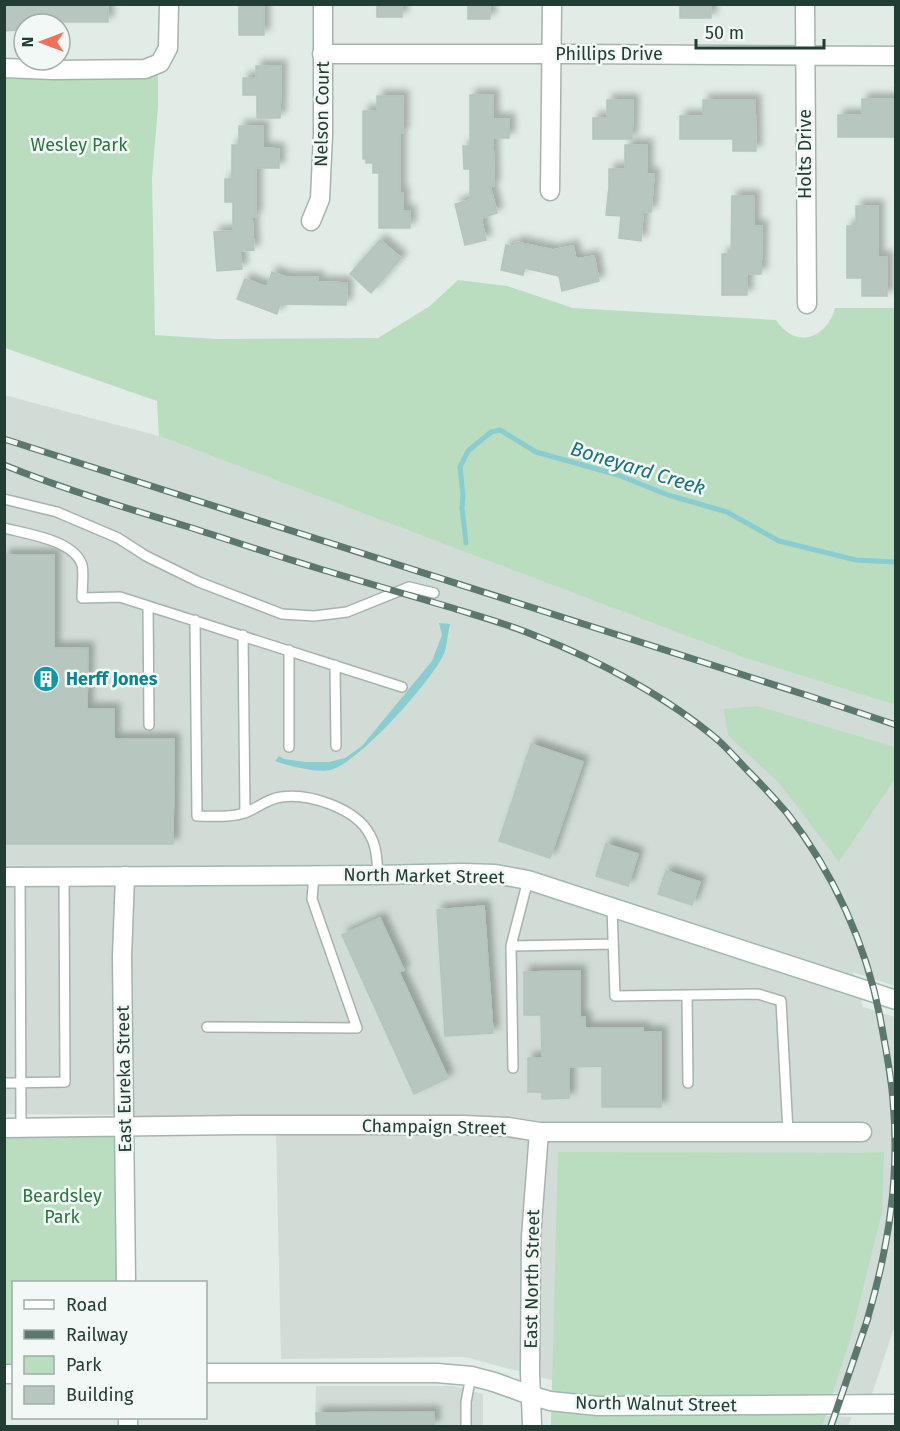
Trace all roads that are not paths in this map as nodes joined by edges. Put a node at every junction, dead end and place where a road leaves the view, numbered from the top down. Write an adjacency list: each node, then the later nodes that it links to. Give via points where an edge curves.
1 (169, 4): 9 (street, via 168,48 160,63 145,69)
2 (322, 4): 5 (street, Nelson Court)
3 (552, 4): 6 (street)
4 (805, 4): 7 (street, Holts Drive)
5 (322, 54): 6 (street, Phillips Drive); 11 (street, Nelson Court, via 320,199)
6 (552, 54): 7 (street, Phillips Drive); 10 (street)
7 (805, 56): 8 (street, Phillips Drive); 12 (street, Holts Drive)
8 (896, 56)
9 (4, 68)
10 (550, 191)
11 (311, 221)
12 (807, 304)
13 (4, 499): 15 (lane, via 57,512 118,538 199,582 282,614 347,612 409,587)
14 (4, 528): 16 (lane, via 57,542 73,551 82,565 82,598 120,597)
15 (434, 593)
16 (148, 606): 17 (lane); 22 (lane)
17 (195, 620): 18 (lane); 25 (lane, via 197,816)
18 (243, 636): 19 (lane); 25 (lane)
19 (289, 650): 20 (lane); 24 (lane)
20 (335, 665): 21 (lane); 23 (lane)
21 (402, 687)
22 (149, 725)
23 (336, 746)
24 (289, 747)
25 (245, 813): 26 (lane, via 278,797 315,798 335,806 357,819 370,834)
26 (378, 875): 28 (street, North Market Street); 31 (street, North Market Street, via 484,874)
27 (125, 876): 28 (street, North Market Street); 30 (street, North Market Street); 42 (street, East Eureka Street)
28 (314, 876): 37 (lane, via 312,900 357,1028)
29 (12, 877): 30 (street, North Market Street); 39 (lane)
30 (64, 877): 39 (lane, via 66,1082)
31 (528, 880): 32 (street, North Market Street); 34 (lane)
32 (612, 907): 33 (lane); 36 (street, North Market Street)
33 (613, 944): 34 (lane); 35 (lane, via 615,996)
34 (511, 946): 38 (lane)
35 (687, 995): 41 (lane); 45 (lane, via 758,994 781,1001)
36 (896, 1000)
37 (207, 1027)
38 (513, 1068)
39 (21, 1082): 40 (lane); 43 (lane)
40 (4, 1083)
41 (688, 1083)
42 (124, 1126): 43 (street, Champaign Street); 44 (street, Champaign Street, via 463,1125 508,1126); 47 (street, East Eureka Street)
43 (13, 1128)
44 (539, 1132): 45 (street, Champaign Street); 50 (street, East North Street, via 531,1237)
45 (788, 1132): 46 (street, Champaign Street)
46 (862, 1132)
47 (126, 1281)
48 (207, 1373): 49 (street, North Walnut Street, via 437,1372)
49 (471, 1376): 50 (street, North Walnut Street); 52 (lane, via 465,1402)
50 (530, 1395): 51 (street, North Walnut Street, via 598,1406); 53 (street, East North Street)
51 (896, 1404)
52 (466, 1426)
53 (532, 1426)

